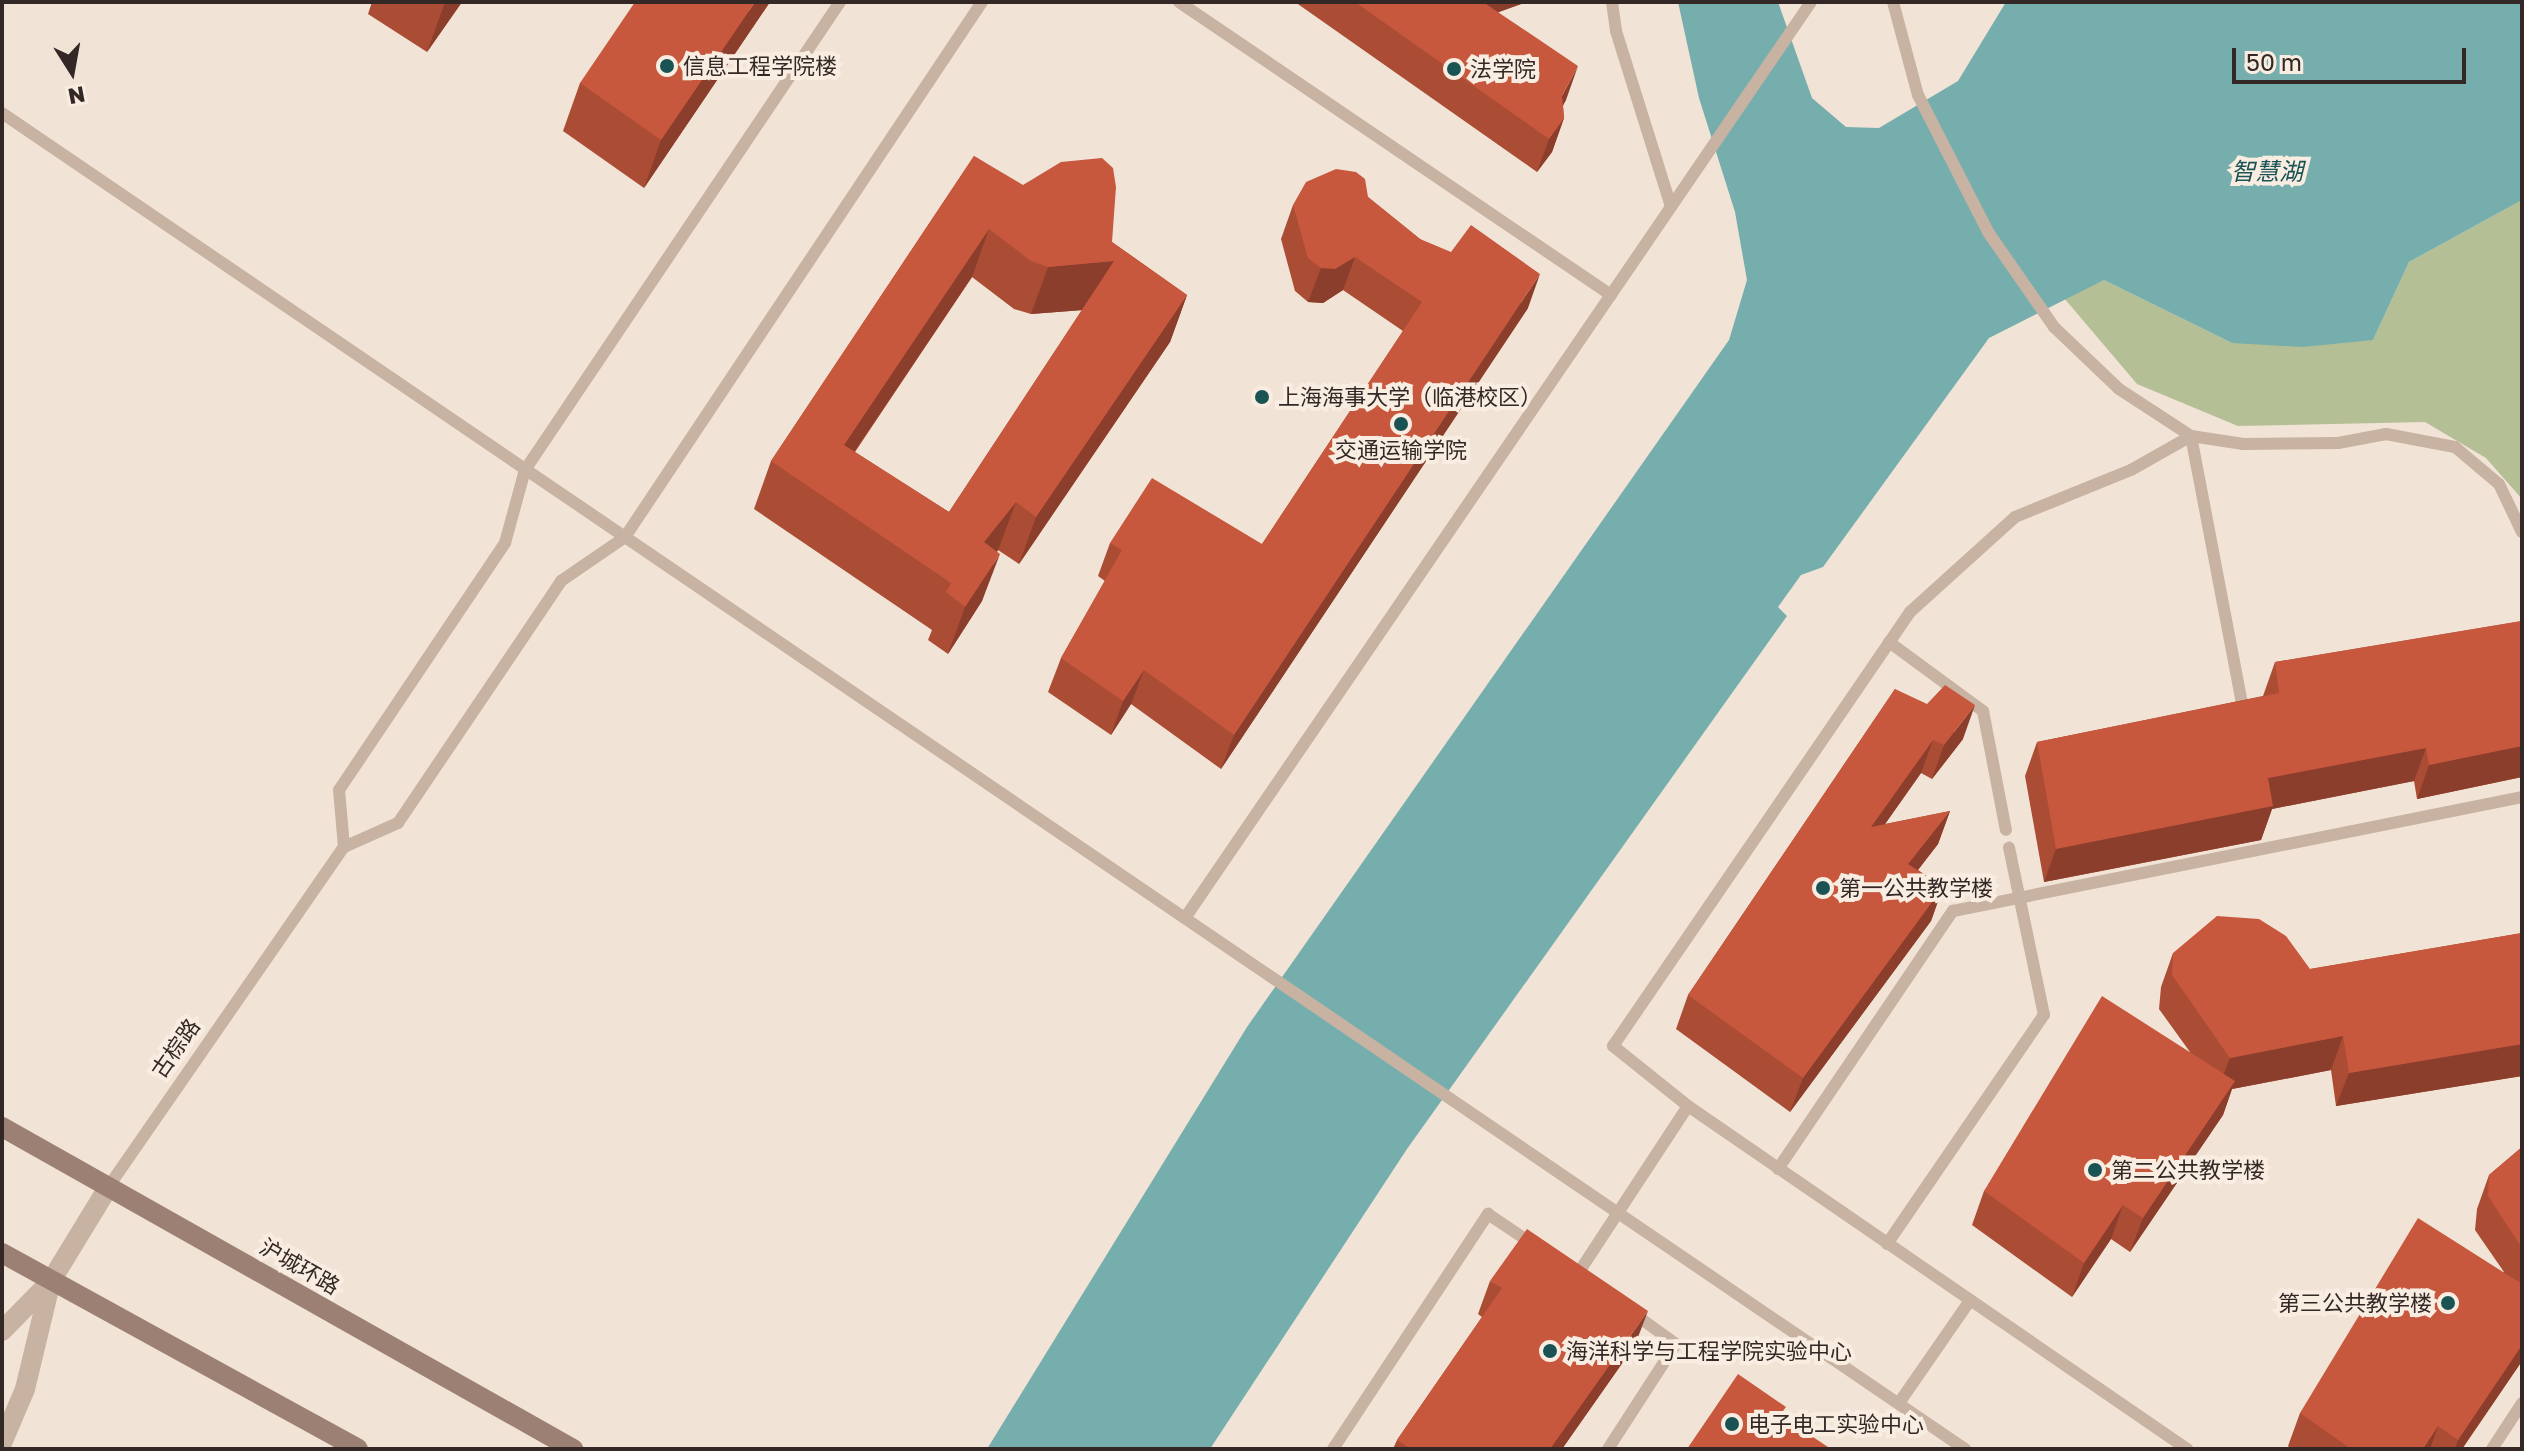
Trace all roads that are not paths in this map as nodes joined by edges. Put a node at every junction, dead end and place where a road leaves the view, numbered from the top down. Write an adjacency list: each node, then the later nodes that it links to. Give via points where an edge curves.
1 (840, 2): 11 (lane)
2 (982, 2): 13 (lane)
3 (1179, 2): 9 (lane)
4 (1612, 2): 8 (lane, via 1616,31)
5 (1811, 2): 8 (lane)
6 (1893, 2): 10 (lane, via 1918,95 1988,232 2054,327 2119,389)
7 (2, 113): 11 (lane)
8 (1671, 206): 9 (lane)
9 (1611, 295): 21 (lane)
10 (2191, 436): 12 (lane, via 2243,444 2338,443 2386,434 2455,447 2499,484); 14 (lane, via 2131,470 2015,517 1910,612); 15 (lane)
11 (525, 470): 13 (lane); 18 (lane, via 505,543 339,790)
12 (2522, 532)
13 (625, 537): 18 (lane, via 561,581 398,823); 21 (lane)
14 (1889, 642): 17 (lane, via 1983,711); 22 (lane, via 1613,1046)
15 (2243, 709)
16 (2522, 797): 20 (lane)
17 (2006, 830)
18 (344, 847): 25 (lane, 古棕路)
19 (2009, 848): 20 (lane)
20 (2018, 896): 24 (lane, via 1953,911); 27 (lane, via 2044,1015)
21 (1185, 918): 26 (lane)
22 (1688, 1106): 24 (lane); 26 (lane)
23 (2, 1127): 25 (main road, 沪城环路)
24 (1778, 1169): 27 (lane)
25 (109, 1186): 32 (street, 古棕路); 41 (main road, 沪城环路)
26 (1620, 1215): 31 (lane); 37 (lane)
27 (1887, 1244): 35 (lane)
28 (2, 1253): 32 (main road)
29 (1552, 1257): 42 (lane, via 1488,1214)
30 (1565, 1266): 31 (lane)
31 (1577, 1275): 33 (lane)
32 (51, 1281): 36 (street, 古棕路); 39 (street, 古棕路, via 25,1389); 40 (main road)
33 (1590, 1284)
34 (1614, 1301): 43 (lane, via 1676,1344)
35 (1969, 1302): 37 (lane); 45 (lane)
36 (2, 1331)
37 (1899, 1403): 44 (lane)
38 (2522, 1403): 46 (lane)
39 (2, 1443)
40 (358, 1449)
41 (573, 1449)
42 (1333, 1449)
43 (1608, 1449)
44 (1965, 1449)
45 (2187, 1449)
46 (2492, 1449)

